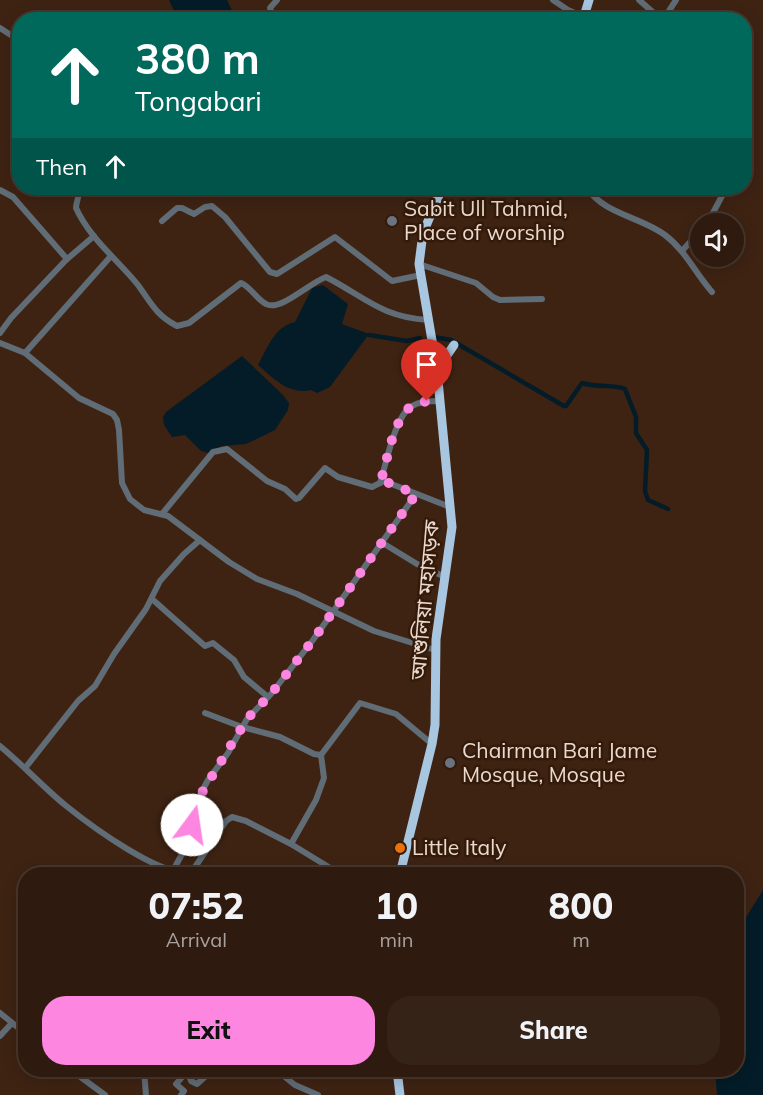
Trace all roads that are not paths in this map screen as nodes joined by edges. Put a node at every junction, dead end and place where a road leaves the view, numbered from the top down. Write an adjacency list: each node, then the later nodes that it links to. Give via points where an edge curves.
1 (553, 0): 3 (street)
2 (639, 0): 4 (street)
3 (572, 12)
4 (653, 12)
5 (0, 190): 16 (street, via 13,197)
6 (79, 195): 12 (street, via 76,208)
7 (439, 195): 17 (highway, আশুলিয়া মহাসড়ক, via 423,233)
8 (593, 195): 14 (street, via 600,203 666,235)
9 (722, 195): 10 (street)
10 (713, 213)
11 (162, 221): 18 (street, via 177,208 194,214 212,206 266,268 277,274 335,237 392,281)
12 (94, 236): 15 (street); 16 (street)
13 (690, 242): 14 (street)
14 (682, 250): 19 (street)
15 (111, 256): 21 (street, via 157,312 177,326 189,322 241,283 274,307 326,277 391,314); 25 (street)
16 (67, 259): 22 (street)
17 (419, 264): 18 (highway, আশুলিয়া মহাসড়ক); 20 (street, via 476,283 500,300)
18 (421, 275): 21 (highway, আশুলিয়া মহাসড়ক)
19 (712, 292)
20 (542, 299)
21 (428, 320): 26 (highway, আশুলিয়া মহাসড়ক)
22 (0, 333)
23 (0, 343): 25 (street)
24 (454, 345): 26 (highway)
25 (25, 353): 31 (street, via 79,398 113,414 119,430 122,483 130,499 144,510)
26 (437, 370): 27 (highway, আশুলিয়া মহাসড়ক)
27 (440, 401): 28 (street, via 410,406 391,443); 30 (highway, আশুলিয়া মহাসড়ক)
28 (380, 483): 29 (street, via 384,481); 31 (street, via 372,487 344,480 324,468 296,499 227,449 221,449 202,464)
29 (416, 494): 30 (street); 33 (street)
30 (450, 507): 34 (highway, আশুলিয়া মহাসড়ক, via 452,527)
31 (162, 514): 32 (street)
32 (200, 540): 35 (street, via 165,574); 36 (street, via 257,579)
33 (381, 542): 34 (street); 36 (street)
34 (445, 577): 37 (highway, আশুলিয়া মহাসড়ক)
35 (152, 599): 38 (street, via 206,646 213,643 234,660 244,677); 44 (street, via 95,686 78,701)
36 (334, 611): 37 (street, via 374,631); 38 (street)
37 (435, 650): 41 (highway, আশুলিয়া মহাসড়ক)
38 (268, 697): 40 (street)
39 (205, 712): 40 (street)
40 (242, 727): 43 (street, via 280,737); 47 (street, via 195,804 186,847)
41 (432, 744): 43 (street, via 396,714 360,702); 50 (highway, আশুলিয়া মহাসড়ক)
42 (0, 746): 44 (street)
43 (321, 755): 45 (street, via 324,778)
44 (26, 768): 46 (street, via 90,824)
45 (291, 844): 48 (street, via 246,821 229,817); 49 (street)
46 (161, 867)
47 (175, 867)
48 (195, 867)
49 (329, 867)
50 (402, 867)
51 (0, 1013): 52 (street)
52 (12, 1023): 53 (street); 54 (street)
53 (18, 1028)
54 (0, 1036)
55 (81, 1077): 62 (street)
56 (145, 1077): 63 (street)
57 (182, 1077): 64 (street, via 176,1084 184,1091)
58 (190, 1077): 59 (street, via 197,1084)
59 (205, 1077)
60 (285, 1077): 65 (street)
61 (398, 1077): 66 (highway)
62 (105, 1095)
63 (146, 1095)
64 (181, 1095)
65 (318, 1095)
66 (400, 1095)

